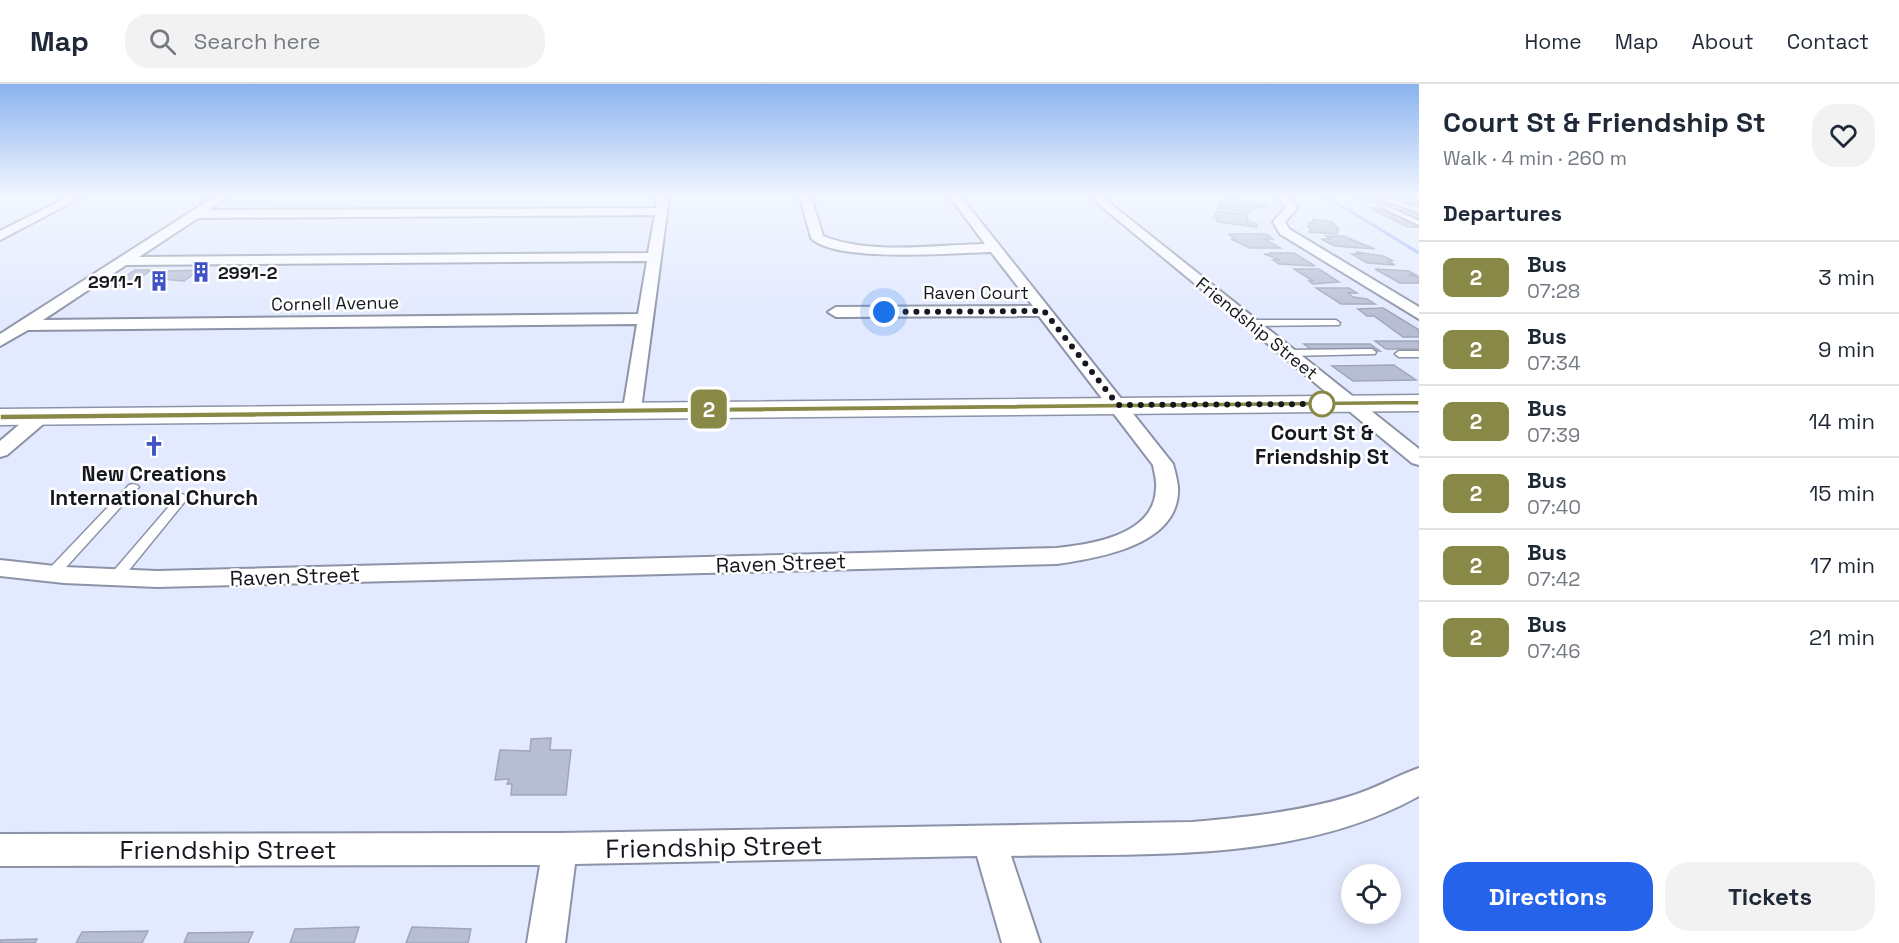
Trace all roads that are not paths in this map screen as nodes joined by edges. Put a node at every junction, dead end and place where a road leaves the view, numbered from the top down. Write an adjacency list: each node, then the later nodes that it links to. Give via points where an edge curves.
1 (161, 237): 9 (street)
2 (657, 237): 8 (street)
3 (818, 237): 7 (street, via 829,244 860,249)
4 (986, 237): 7 (street, Raven Street)
5 (1145, 237): 14 (street, Friendship Street)
6 (1294, 237): 12 (street)
7 (995, 248): 10 (street, Raven Street)
8 (654, 257): 9 (street); 13 (street)
9 (124, 261): 16 (street)
10 (1044, 311): 11 (street, Raven Court); 24 (street, Raven Street)
11 (836, 312)
12 (1419, 314)
13 (645, 319): 16 (street, Cornell Avenue); 25 (street)
14 (1251, 323): 15 (lane); 19 (street, Friendship Street)
15 (1336, 323)
16 (25, 325): 17 (street)
17 (0, 341)
18 (1372, 352): 19 (lane)
19 (1288, 353): 23 (street, Friendship Street)
20 (1399, 354): 21 (lane)
21 (1419, 354)
22 (1419, 403): 23 (street)
23 (1351, 404): 24 (street); 29 (street, Friendship Street)
24 (1118, 405): 25 (street); 34 (street, Raven Street, via 1163,464 1169,493 1158,518 1146,529 1126,540 1083,553 158,579)
25 (632, 410): 26 (street)
26 (42, 416): 27 (street); 28 (street)
27 (0, 417)
28 (0, 451)
29 (1419, 459)
30 (133, 487): 33 (lane)
31 (182, 498): 34 (lane)
32 (0, 568): 33 (street, Raven Street)
33 (53, 573): 34 (street, Raven Street)
34 (116, 577)
35 (1419, 781): 36 (street, Friendship Street, via 1376,803 1263,829 1192,837)
36 (990, 843): 37 (street, Friendship Street); 40 (street)
37 (560, 849): 38 (street, Friendship Street); 39 (street)
38 (0, 850)
39 (546, 943)
40 (1021, 943)

